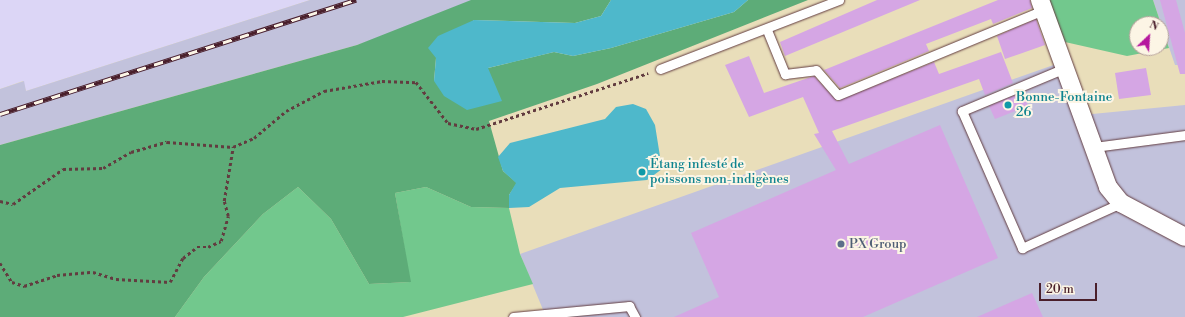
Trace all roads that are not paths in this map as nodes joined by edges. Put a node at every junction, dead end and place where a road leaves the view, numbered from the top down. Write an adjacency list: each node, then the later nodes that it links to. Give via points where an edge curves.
1 (839, 0): 3 (lane)
2 (1042, 5): 3 (lane, via 838,95 816,70 785,74); 4 (street)
3 (767, 30): 5 (lane)
4 (1065, 68): 7 (street); 8 (lane, via 962,111 1022,248)
5 (660, 69)
6 (1185, 135): 7 (lane)
7 (1094, 147): 8 (street, via 1108,187)
8 (1121, 204): 9 (street)
9 (1185, 237)
10 (513, 317): 11 (lane, via 629,306)
11 (635, 317)

